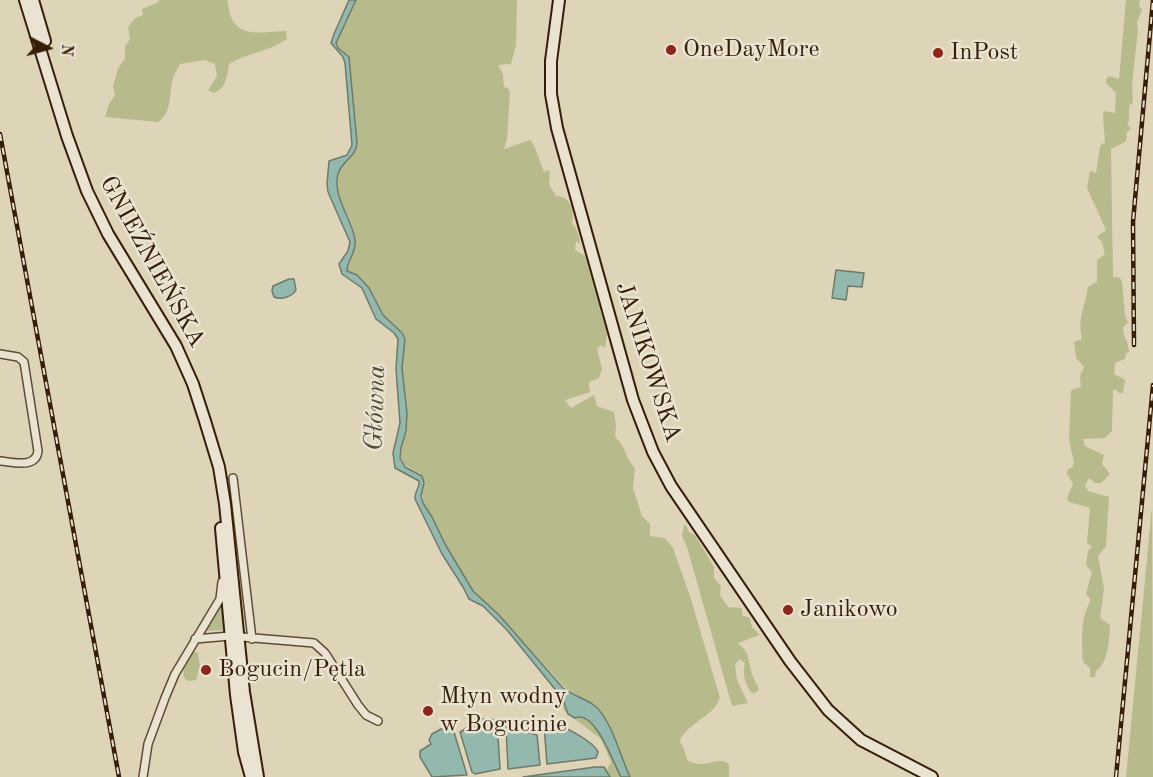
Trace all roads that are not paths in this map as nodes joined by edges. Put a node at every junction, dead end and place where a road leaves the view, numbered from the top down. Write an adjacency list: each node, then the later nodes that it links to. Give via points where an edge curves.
1 (25, 0): 4 (main road, GNIEŹNIEŃSKA)
2 (33, 0): 4 (main road, GNIEŹNIEŃSKA)
3 (559, 0): 17 (main road, JANIKOWSKA, via 551,61 557,128 633,400 653,452 790,661 828,710 861,740)
4 (55, 94): 6 (main road, GNIEŹNIEŃSKA, via 95,208 176,346 200,402)
5 (0, 354): 7 (street, via 24,362 38,451 38,457 28,463)
6 (213, 450): 9 (main road, GNIEŹNIEŃSKA); 10 (main road, GNIEŹNIEŃSKA, via 225,504)
7 (0, 461)
8 (233, 478): 12 (street)
9 (224, 565): 10 (main road, GNIEŹNIEŃSKA); 11 (street, via 220,599)
10 (234, 637): 11 (street); 12 (street); 15 (main road, GNIEŹNIEŃSKA, via 242,738); 16 (main road, GNIEŹNIEŃSKA)
11 (195, 639): 14 (street, via 175,674 153,728)
12 (252, 639): 13 (street, via 314,643 325,653 357,705)
13 (378, 721)
14 (143, 777)
15 (251, 777)
16 (258, 777)
17 (932, 777)

